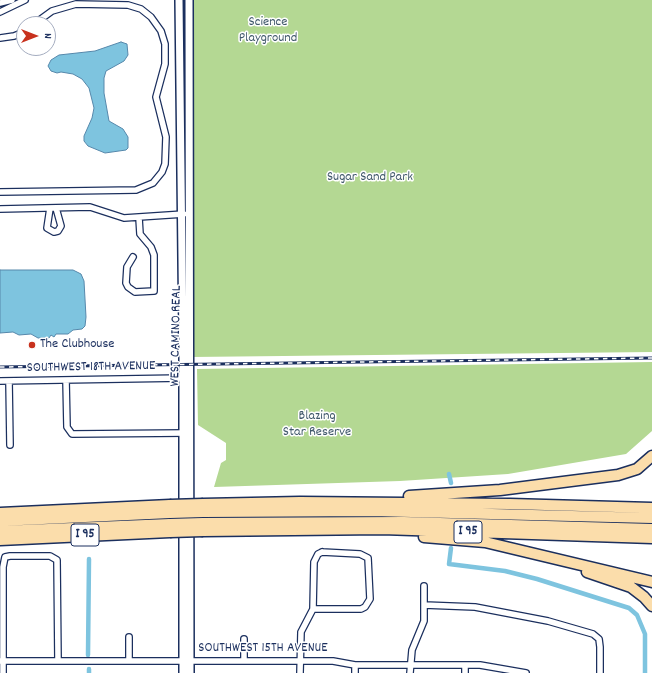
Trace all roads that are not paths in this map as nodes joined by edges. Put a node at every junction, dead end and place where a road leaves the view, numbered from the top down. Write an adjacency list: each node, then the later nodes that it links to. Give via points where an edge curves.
1 (12, 0): 5 (street)
2 (25, 0): 6 (street)
3 (180, 0): 12 (street, WEST CAMINO REAL)
4 (189, 0): 13 (street, WEST CAMINO REAL)
5 (0, 3)
6 (0, 12)
7 (45, 16): 10 (street, via 52,11 76,4 128,5 141,9 151,17 161,30 165,44 166,64 156,97 166,137 166,159 156,180 136,190)
8 (16, 35): 9 (street)
9 (0, 38)
10 (0, 192)
11 (0, 209): 14 (street, via 90,208 119,217)
12 (181, 214): 13 (street); 14 (street); 16 (street, WEST CAMINO REAL)
13 (190, 214): 20 (street, WEST CAMINO REAL)
14 (139, 218): 15 (street, via 140,234 154,255 154,291 135,292 128,288 127,268)
15 (133, 257)
16 (183, 378): 17 (street, SOUTHWEST 18TH AVENUE); 20 (street, WEST CAMINO REAL)
17 (66, 380): 19 (street, SOUTHWEST 18TH AVENUE); 20 (street, via 66,427 70,433)
18 (0, 381): 19 (street, SOUTHWEST 18TH AVENUE)
19 (9, 381): 21 (street)
20 (186, 433): 48 (street, WEST CAMINO REAL)
21 (10, 445)
22 (652, 456): 23 (highway, via 637,468 618,475 500,490 405,496)
23 (372, 503): 24 (highway, I 95); 25 (highway, I 95)
24 (203, 508): 26 (highway, I 95, bridge); 28 (highway)
25 (652, 508)
26 (170, 509): 27 (highway, I 95); 29 (highway)
27 (0, 513)
28 (652, 518)
29 (0, 521)
30 (203, 527): 31 (highway, I 95, bridge); 32 (highway, via 404,522); 33 (highway, I 95)
31 (170, 528): 34 (highway); 36 (highway, I 95)
32 (652, 529)
33 (284, 530): 35 (highway, I 95, via 413,530); 37 (highway, via 462,539)
34 (0, 532)
35 (652, 538)
36 (0, 540)
37 (531, 552): 38 (highway); 41 (highway, via 547,560 627,585)
38 (652, 582)
39 (424, 586): 40 (street)
40 (424, 605): 52 (street, via 423,625 412,650); 62 (street, via 475,607 533,617 593,634 599,639)
41 (652, 606)
42 (313, 609): 42 (street, via 365,607 370,599 368,558 360,554 336,552 318,554 314,562); 50 (street, via 300,632)
43 (129, 637): 47 (street)
44 (244, 639): 49 (street)
45 (1, 661): 46 (street, SOUTHWEST 15TH AVENUE); 46 (street, via 5,557 50,556 57,563); 54 (street)
46 (58, 661): 47 (street, SOUTHWEST 15TH AVENUE)
47 (129, 661): 48 (street, SOUTHWEST 15TH AVENUE)
48 (186, 661): 49 (street, SOUTHWEST 15TH AVENUE); 55 (street, WEST CAMINO REAL); 56 (street, WEST CAMINO REAL)
49 (244, 661): 50 (street, SOUTHWEST 15TH AVENUE)
50 (300, 661): 51 (street, SOUTHWEST 15TH AVENUE, via 333,661); 57 (street)
51 (355, 665): 52 (street, SOUTHWEST 15TH AVENUE); 58 (street)
52 (410, 665): 53 (street, SOUTHWEST 15TH AVENUE); 59 (street)
53 (465, 665): 60 (street); 61 (street, SOUTHWEST 15TH AVENUE)
54 (3, 673)
55 (183, 673)
56 (190, 673)
57 (300, 673)
58 (355, 673)
59 (410, 673)
60 (465, 673)
61 (526, 673)
62 (600, 673)

